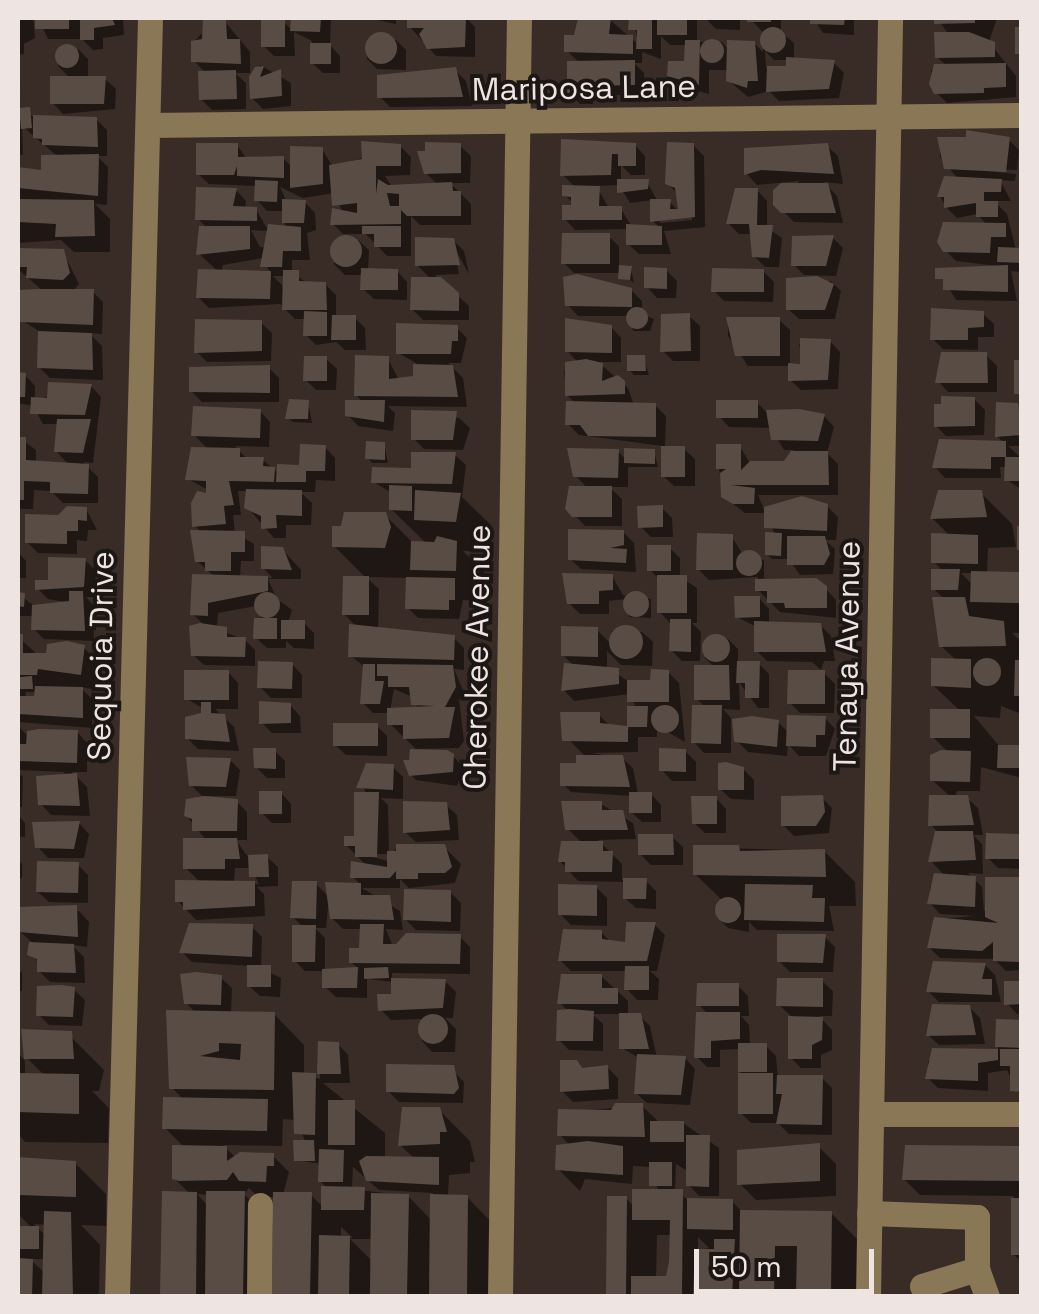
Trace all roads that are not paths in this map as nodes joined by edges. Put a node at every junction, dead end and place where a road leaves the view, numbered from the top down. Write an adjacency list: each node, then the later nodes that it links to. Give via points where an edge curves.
1 (150, 18): 7 (street, Sequoia Drive)
2 (519, 18): 6 (street, Cherokee Avenue)
3 (890, 18): 5 (street, Tenaya Avenue)
4 (1022, 115): 5 (street, Mariposa Lane)
5 (888, 117): 6 (street, Mariposa Lane); 8 (street, Tenaya Avenue)
6 (518, 121): 7 (street, Mariposa Lane); 16 (street, Cherokee Avenue)
7 (148, 126): 14 (street, Sequoia Drive)
8 (871, 1114): 9 (street); 11 (street, Tenaya Avenue)
9 (1022, 1114)
10 (260, 1205): 15 (street)
11 (869, 1212): 12 (street, via 978,1217); 17 (street, Tenaya Avenue)
12 (977, 1269): 13 (street); 18 (street)
13 (922, 1286)
14 (118, 1296)
15 (258, 1296)
16 (500, 1296)
17 (868, 1296)
18 (987, 1296)

